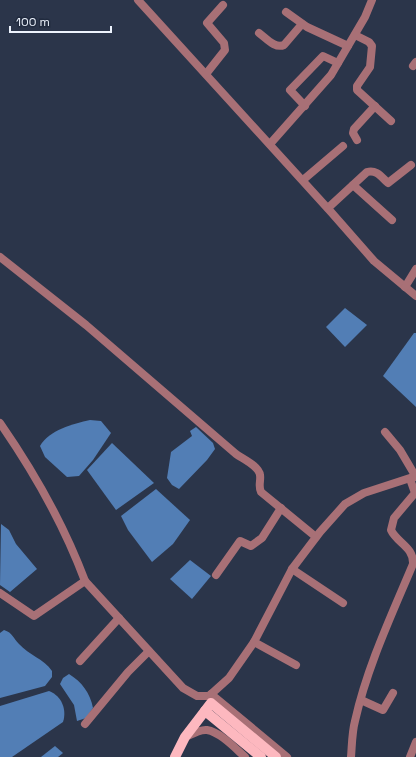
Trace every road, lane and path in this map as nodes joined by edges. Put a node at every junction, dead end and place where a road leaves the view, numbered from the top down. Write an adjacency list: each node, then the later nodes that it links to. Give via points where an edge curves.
1 (138, 0): 10 (street)
2 (372, 0): 7 (street)
3 (223, 5): 10 (street, via 207,23 224,43 225,50)
4 (286, 12): 5 (street)
5 (302, 24): 6 (street, via 281,46 276,46); 8 (street)
6 (259, 33)
7 (355, 34): 8 (street); 12 (street, via 372,46 370,67 356,88)
8 (348, 46): 9 (street)
9 (338, 63): 11 (street); 11 (street, via 323,56 290,90)
10 (206, 74): 15 (street)
11 (305, 106): 15 (street)
12 (375, 106): 13 (street); 14 (street, via 354,129 353,133)
13 (391, 121)
14 (357, 140)
15 (270, 144): 18 (street)
16 (343, 146): 18 (street)
17 (411, 165): 19 (street, via 390,183 386,183 381,176 370,171)
18 (303, 180): 20 (street)
19 (353, 185): 20 (street); 21 (street)
20 (328, 208): 24 (street, via 374,261)
21 (392, 220)
22 (0, 257): 29 (street, via 86,325 258,470 261,476 259,490)
23 (416, 269): 24 (street)
24 (405, 287): 25 (street)
25 (416, 296)
26 (0, 423): 33 (street, via 44,491)
27 (385, 432): 28 (street, via 400,450)
28 (414, 477): 30 (street, via 364,493 345,504); 42 (street, via 415,492 394,518 390,530 411,552 414,557 413,564 387,624)
29 (281, 508): 30 (street); 32 (street, via 260,541 251,546 240,541)
30 (316, 537): 31 (street)
31 (292, 569): 35 (street); 37 (street)
32 (216, 575)
33 (85, 581): 34 (street, via 34,616); 36 (street)
34 (0, 593)
35 (343, 603)
36 (119, 618): 38 (street); 39 (street)
37 (254, 642): 40 (street); 43 (street)
38 (149, 651): 43 (street, via 183,688); 44 (street)
39 (80, 661)
40 (296, 665)
41 (393, 693): 42 (street, via 382,710)
42 (361, 700): 52 (street, via 355,722)
43 (209, 701): 45 (main road); 49 (main road); 50 (main road); 51 (street)
44 (85, 724)
45 (185, 737): 47 (main road); 48 (street, via 207,730 224,739)
46 (416, 742): 53 (street)
47 (175, 757)
48 (245, 757)
49 (261, 757)
50 (276, 757)
51 (287, 757)
52 (351, 757)
53 (410, 757)

